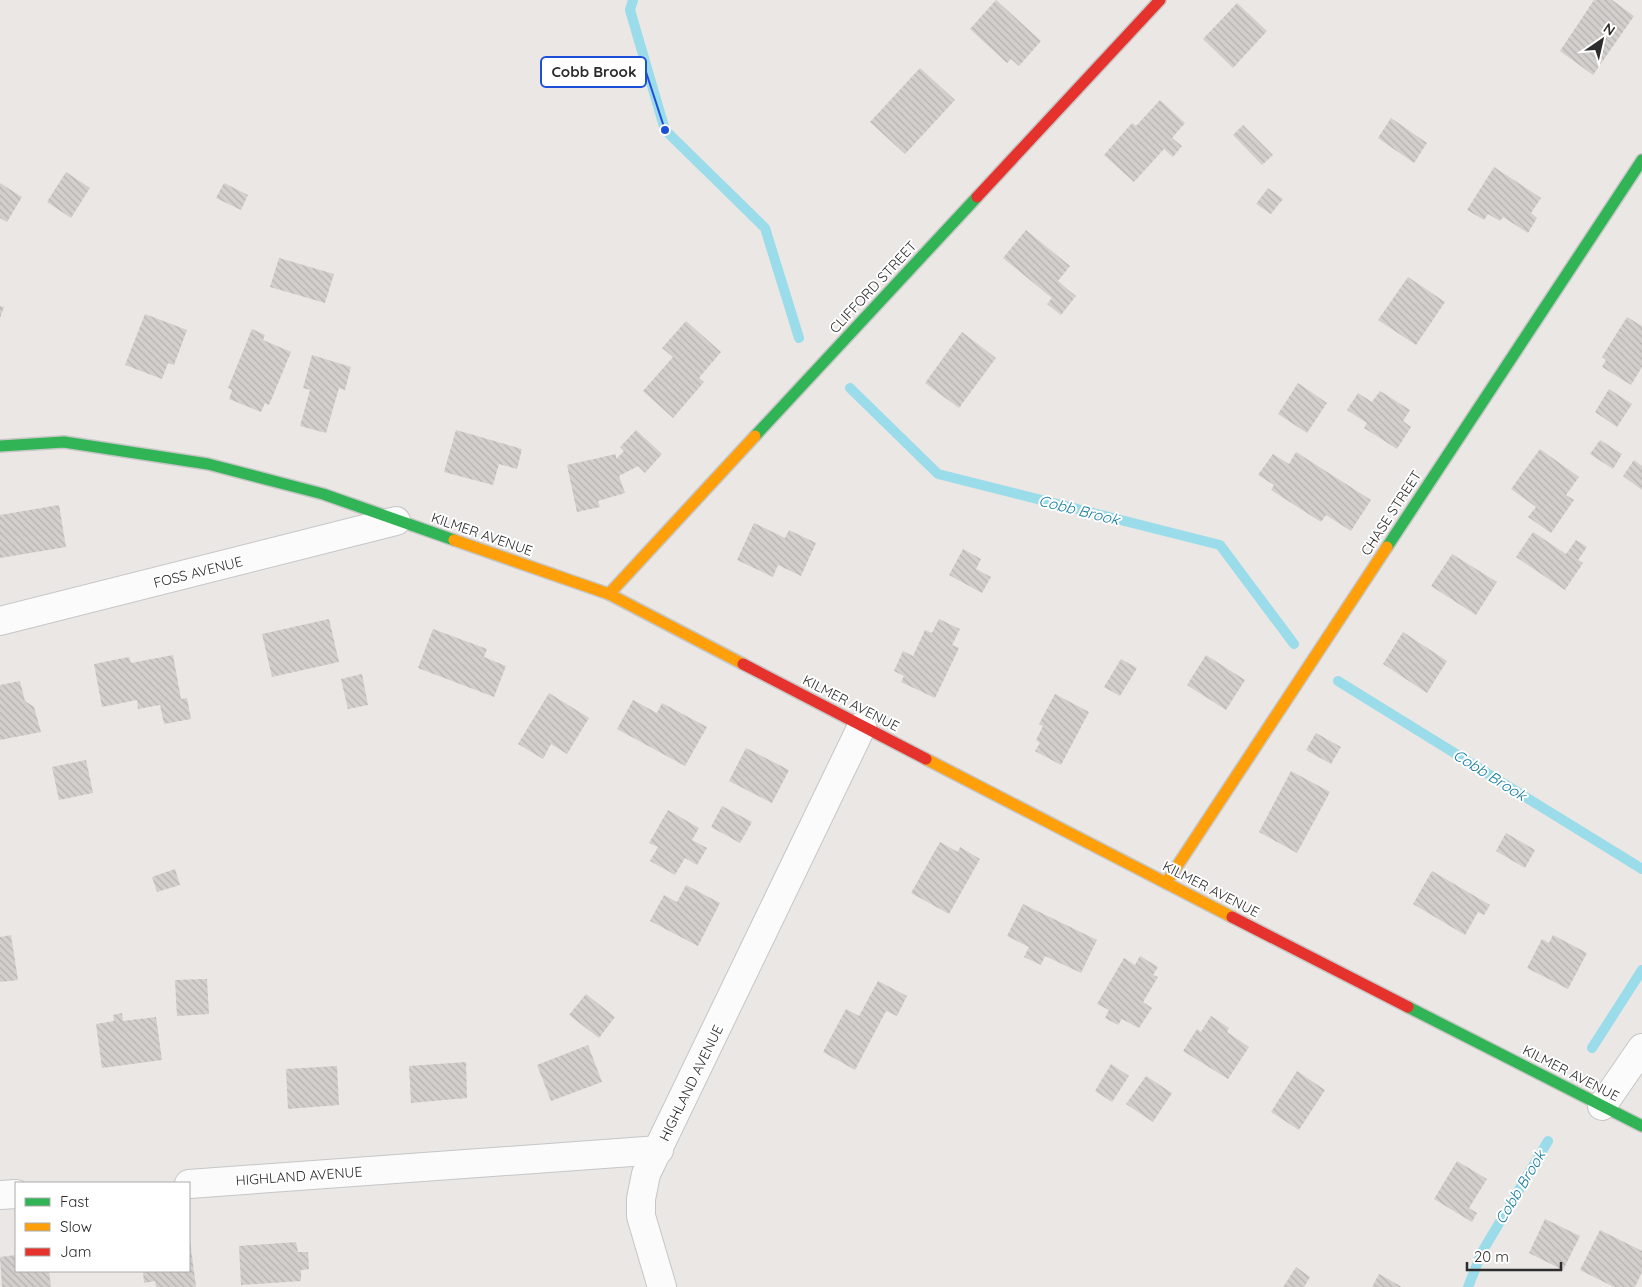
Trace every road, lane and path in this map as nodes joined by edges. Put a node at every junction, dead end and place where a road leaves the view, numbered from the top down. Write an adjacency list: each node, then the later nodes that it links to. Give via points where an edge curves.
1 (1160, 0): 5 (street, CLIFFORD STREET)
2 (1642, 160): 8 (street, CHASE STREET)
3 (0, 446): 4 (street, KILMER AVENUE, via 64,442 208,464 322,494)
4 (396, 521): 5 (street, KILMER AVENUE); 6 (street, FOSS AVENUE)
5 (609, 594): 7 (street, KILMER AVENUE)
6 (0, 622)
7 (862, 726): 8 (street, KILMER AVENUE); 12 (street, HIGHLAND AVENUE)
8 (1166, 883): 10 (street, KILMER AVENUE)
9 (1642, 1048): 10 (street)
10 (1602, 1106): 11 (street, KILMER AVENUE)
11 (1642, 1126)
12 (659, 1150): 13 (street, HIGHLAND AVENUE); 16 (street, via 646,1174 641,1199 646,1234)
13 (190, 1184)
14 (15, 1194): 15 (street)
15 (0, 1195)
16 (662, 1287)

